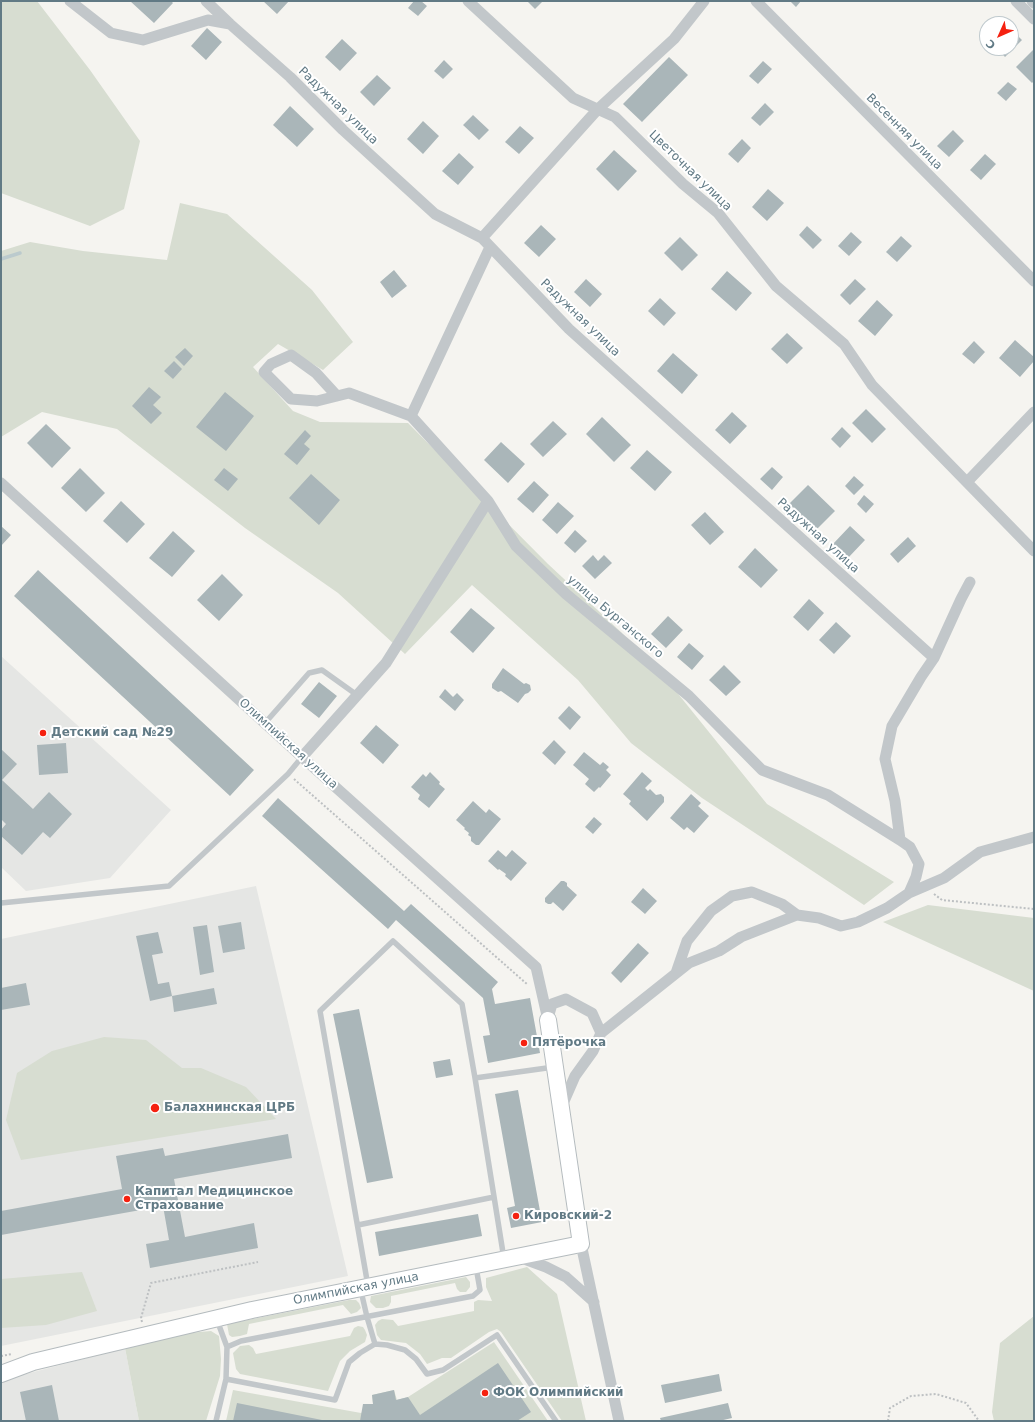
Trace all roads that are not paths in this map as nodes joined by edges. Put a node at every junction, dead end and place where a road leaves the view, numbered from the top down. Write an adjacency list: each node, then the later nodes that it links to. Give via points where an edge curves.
1 (70, 1): 8 (street, via 112,33 143,40 208,20)
2 (206, 1): 8 (street, Радужная улица)
3 (468, 1): 9 (street, Цветочная улица, via 573,98)
4 (704, 1): 9 (street, via 674,39)
5 (756, 1): 12 (street, Весенняя улица)
6 (1016, 1): 7 (street)
7 (1034, 19)
8 (230, 24): 10 (street, Радужная улица, via 435,214)
9 (598, 109): 10 (street); 16 (street, Цветочная улица, via 615,117 683,184 718,213 776,286 844,344 872,385)
10 (482, 238): 11 (street, Радужная улица)
11 (490, 247): 15 (street); 21 (street, Радужная улица, via 569,329)
12 (1034, 281)
13 (337, 396): 13 (street, улица Бурганского, via 316,373 291,355 271,364 264,372 291,399 318,402); 15 (street, улица Бурганского, via 349,393)
14 (1034, 412): 16 (street)
15 (411, 416): 18 (street, улица Бурганского)
16 (967, 482): 19 (street, Цветочная улица)
17 (1, 484): 23 (street, Олимпийская улица)
18 (488, 501): 22 (street, via 386,663); 26 (street, улица Бурганского, via 516,546 566,594 689,696 762,770 828,795)
19 (1034, 551)
20 (970, 582): 21 (street)
21 (934, 658): 26 (street, via 892,726 885,759 895,801)
22 (357, 695): 23 (lane, via 322,670 309,673); 24 (street)
23 (265, 723): 24 (street, Олимпийская улица)
24 (302, 758): 28 (lane, via 169,886); 31 (street, Олимпийская улица, via 536,967)
25 (1034, 837): 27 (street, via 980,852 944,878)
26 (900, 840): 27 (street, улица Бурганского, via 910,847 919,864)
27 (909, 893): 29 (street, via 887,908 858,922 841,926 819,918)
28 (1, 903)
29 (796, 915): 30 (street, via 741,937 718,951 689,963); 30 (street, via 782,904 752,892 732,896 711,911 687,941)
30 (676, 974): 32 (street)
31 (548, 1020): 32 (street, via 552,1004 566,999 592,1013); 33 (street, Олимпийская улица)
32 (601, 1033): 35 (street, via 593,1051 575,1076)
33 (555, 1067): 34 (lane); 35 (street, Олимпийская улица)
34 (475, 1078): 36 (lane); 37 (lane, via 462,1004 393,941 320,1011)
35 (561, 1108): 38 (street, Олимпийская улица)
36 (494, 1197): 37 (lane); 39 (lane)
37 (358, 1225): 41 (lane)
38 (581, 1244): 39 (street, Олимпийская улица); 42 (street)
39 (511, 1258): 40 (street, Олимпийская улица); 42 (street, via 546,1267 566,1277)
40 (476, 1265): 41 (street, Олимпийская улица); 43 (lane, via 480,1290 473,1296)
41 (364, 1287): 43 (lane); 44 (street, Олимпийская улица)
42 (594, 1302): 51 (street)
43 (367, 1317): 45 (lane); 46 (lane, via 241,1341)
44 (217, 1318): 46 (lane); 47 (street, Олимпийская улица, via 32,1362)
45 (375, 1344): 48 (lane, via 349,1362 335,1400); 50 (lane, via 405,1350 416,1358 427,1374 443,1370 497,1335)
46 (227, 1347): 48 (lane)
47 (1, 1374)
48 (226, 1379): 49 (lane)
49 (216, 1421)
50 (556, 1421)
51 (619, 1421)

